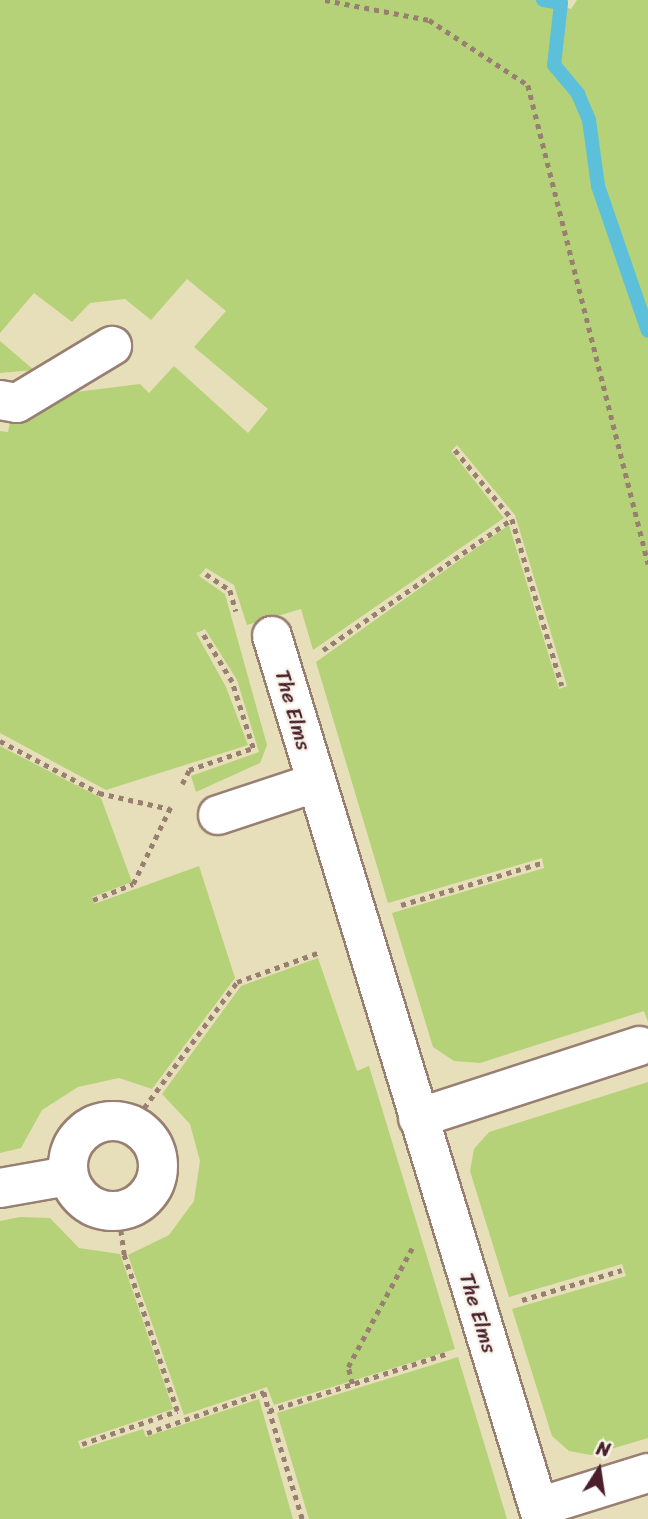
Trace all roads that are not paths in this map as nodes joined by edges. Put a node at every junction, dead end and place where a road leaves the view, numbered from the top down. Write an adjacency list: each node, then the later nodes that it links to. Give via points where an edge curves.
1 (112, 346): 2 (street, via 17,403)
2 (0, 400)
3 (272, 636): 4 (street, The Elms)
4 (315, 783): 5 (street); 7 (street, The Elms)
5 (218, 814)
6 (640, 1046): 7 (street)
7 (418, 1118): 11 (street, The Elms)
8 (68, 1176): 8 (street, via 73,1143 84,1130 115,1120 132,1124 155,1148 156,1181 148,1195 118,1211 86,1203); 9 (street)
9 (0, 1188)
10 (648, 1474): 11 (street, The Elms)
11 (541, 1513)

